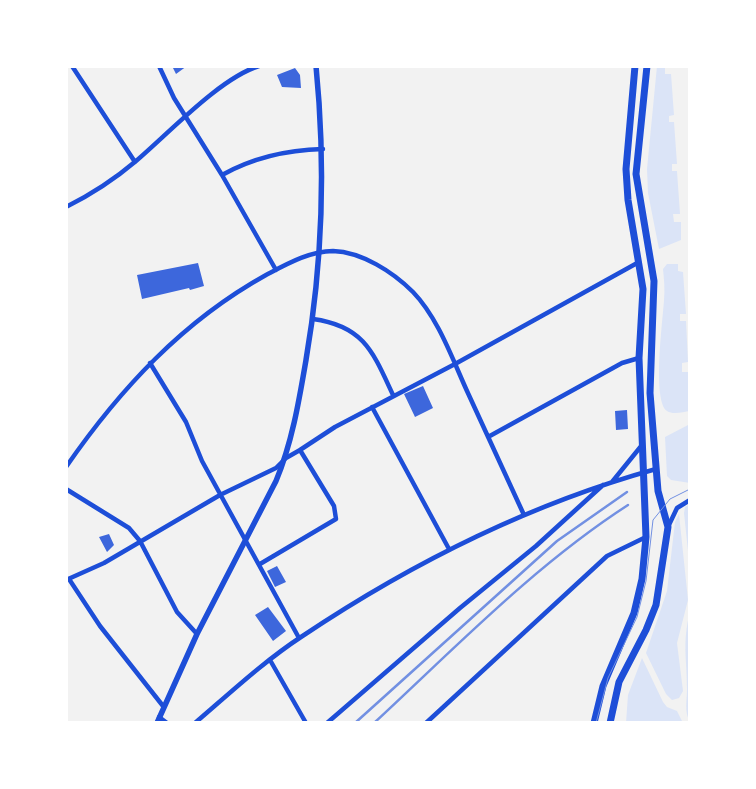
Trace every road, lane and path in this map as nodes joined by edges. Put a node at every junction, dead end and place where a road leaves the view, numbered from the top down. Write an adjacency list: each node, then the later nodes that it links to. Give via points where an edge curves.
1 (72, 66): 10 (street)
2 (159, 66): 8 (street)
3 (260, 66): 7 (street)
4 (316, 66): 9 (street)
5 (635, 66): 14 (main road, via 626,169)
6 (646, 66): 27 (main road, via 636,174 654,281 650,370)
7 (242, 69): 8 (street)
8 (185, 117): 10 (street); 11 (street)
9 (323, 149): 11 (street, via 261,157); 13 (street)
10 (135, 162): 12 (street)
11 (222, 175): 15 (street)
12 (66, 207)
13 (320, 252): 15 (street); 16 (street); 19 (street, via 334,251 360,258 400,281 429,313)
14 (639, 262): 17 (main road, via 643,289); 19 (street)
15 (276, 270): 18 (street, via 210,310)
16 (313, 319): 20 (street, via 339,324 356,333 373,355); 25 (street)
17 (639, 358): 22 (street, via 622,363); 23 (main road)
18 (150, 363): 26 (street); 32 (street, via 186,422)
19 (455, 364): 20 (street); 22 (street)
20 (393, 395): 21 (street)
21 (372, 407): 24 (street); 39 (street)
22 (488, 437): 34 (street)
23 (642, 445): 28 (main road); 29 (street)
24 (300, 450): 25 (street); 40 (street, via 337,514 333,522)
25 (286, 458): 32 (street, via 276,468); 38 (street)
26 (66, 467)
27 (656, 469): 28 (street); 35 (main road, via 660,502)
28 (645, 472): 29 (street); 36 (main road)
29 (612, 482): 30 (street)
30 (604, 484): 34 (street); 50 (street)
31 (66, 489): 37 (street, via 118,520)
32 (220, 495): 37 (street); 38 (street)
33 (690, 500): 35 (street, via 677,508)
34 (524, 515): 39 (street)
35 (668, 526): 53 (main road, via 656,605 619,682)
36 (646, 537): 51 (street, via 607,556); 52 (main road, via 642,579 634,613 603,686)
37 (140, 541): 41 (street); 42 (street, via 177,612)
38 (246, 541): 40 (street); 42 (street)
39 (449, 550): 43 (street)
40 (260, 564): 43 (street)
41 (68, 580): 45 (street)
42 (197, 634): 45 (street)
43 (299, 638): 44 (street)
44 (270, 660): 48 (street); 49 (street)
45 (163, 706): 46 (street)
46 (158, 720): 47 (street)
47 (168, 723)
48 (195, 723)
49 (306, 723)
50 (328, 723)
51 (426, 723)
52 (594, 723)
53 (610, 723)

